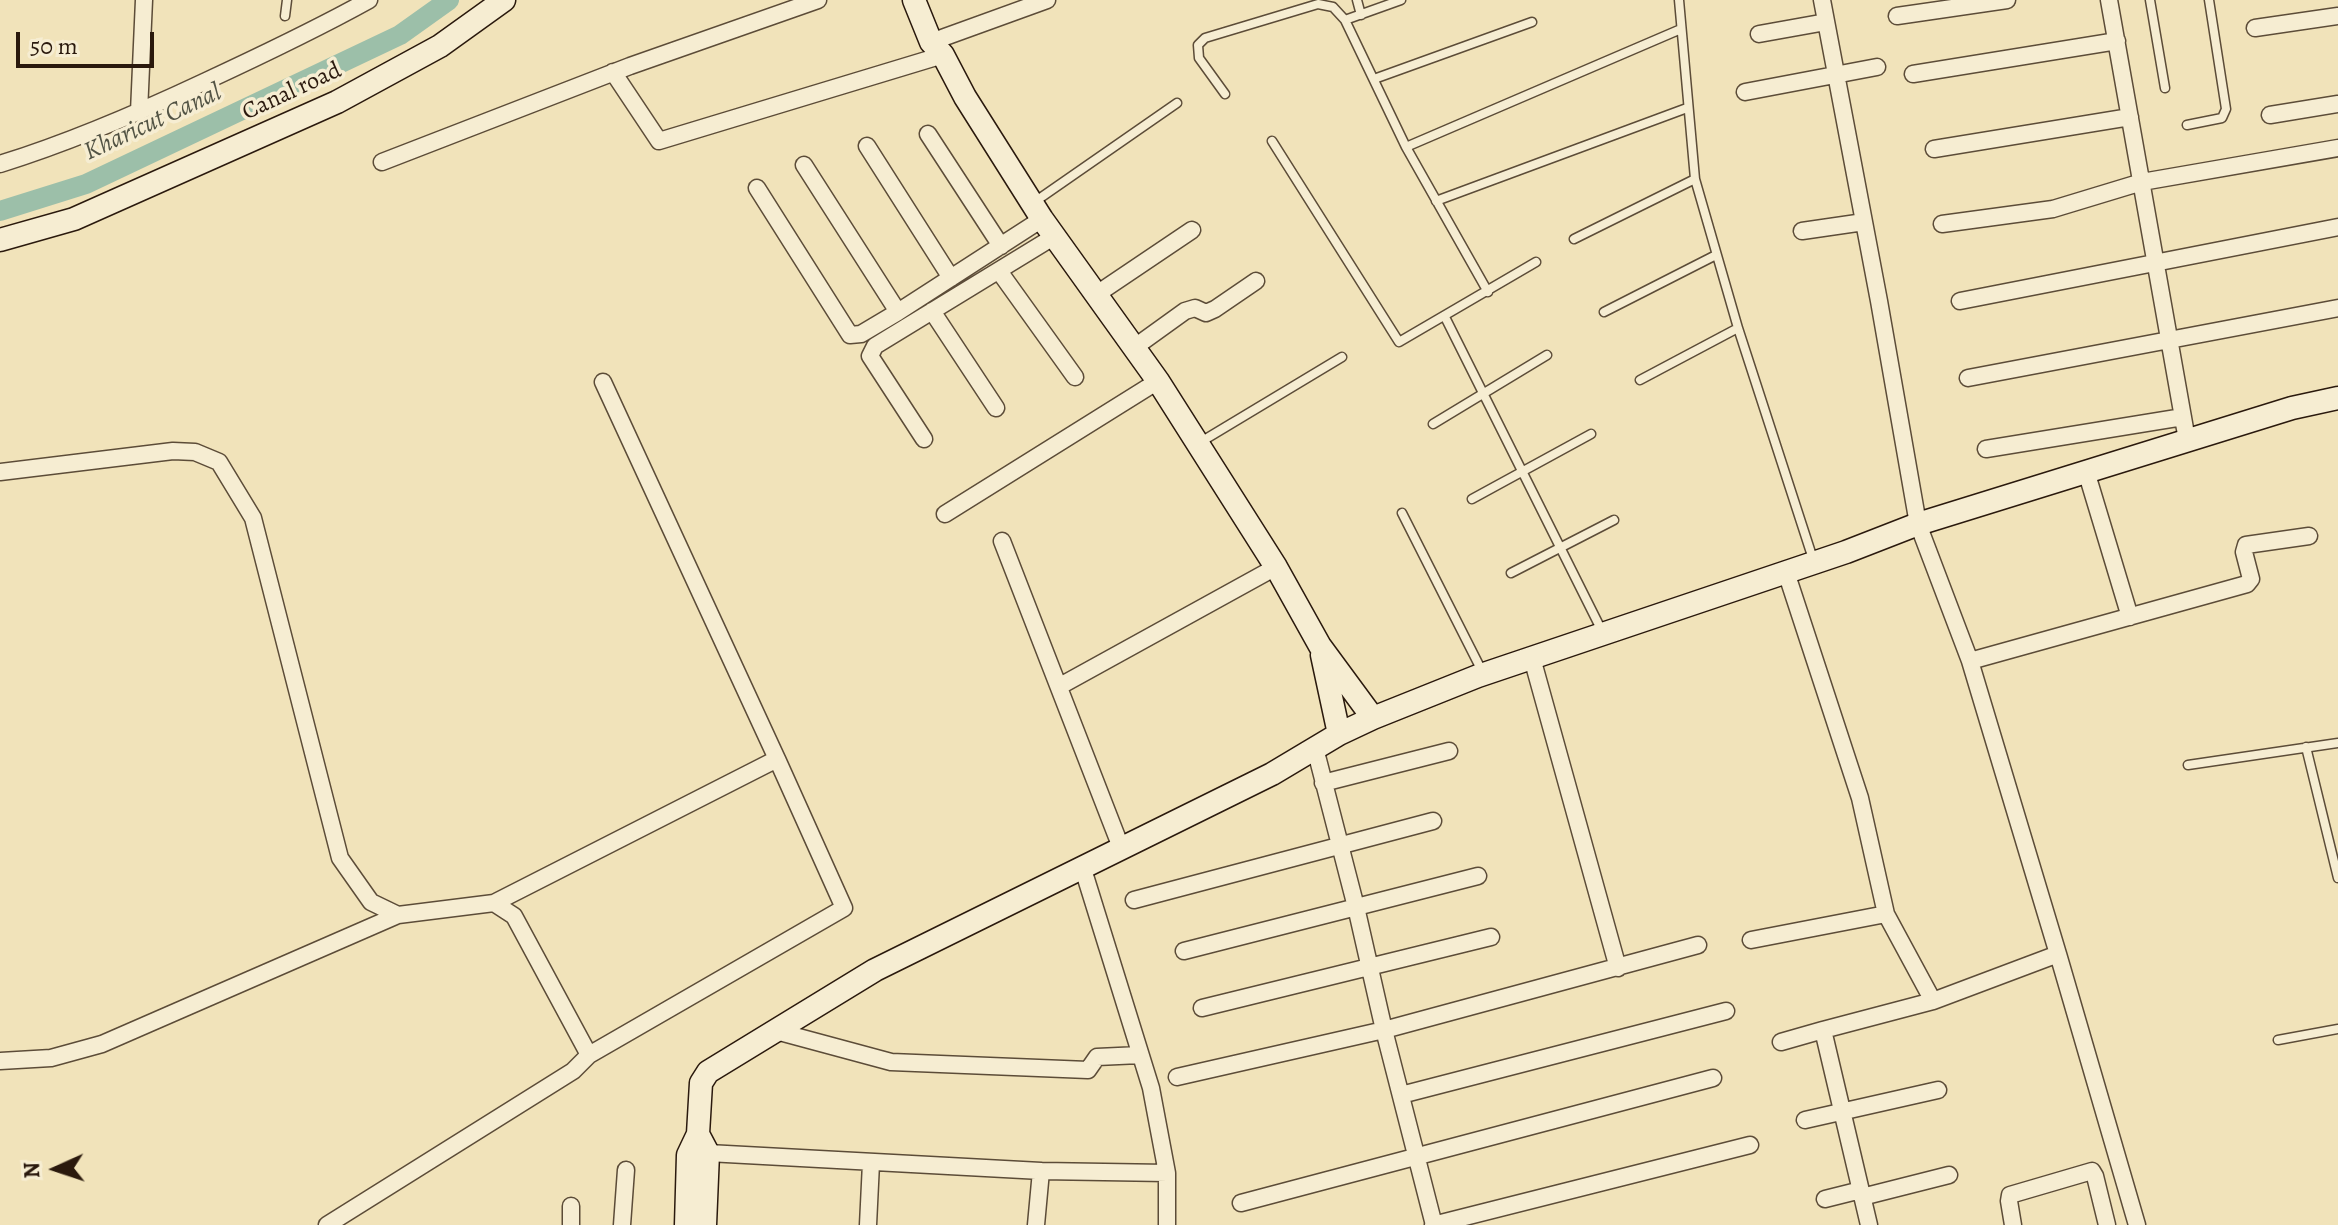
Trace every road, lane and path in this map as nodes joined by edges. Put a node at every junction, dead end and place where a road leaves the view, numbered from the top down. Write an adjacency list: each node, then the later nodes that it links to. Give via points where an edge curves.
1 (144, 0): 39 (street)
2 (287, 0): 17 (lane)
3 (369, 0): 39 (street, Canal road)
4 (504, 0): 63 (street, Canal road, via 440,46 337,102 74,219)
5 (818, 0): 29 (street)
6 (914, 0): 27 (street)
7 (1047, 0): 27 (street)
8 (1357, 0): 16 (lane)
9 (1401, 0): 16 (lane)
10 (1679, 0): 24 (lane)
11 (1822, 0): 22 (street)
12 (2007, 0): 18 (street)
13 (2109, 0): 26 (street)
14 (2150, 0): 33 (lane)
15 (2209, 0): 42 (lane, via 2226,109 2222,118)
16 (1361, 15): 20 (lane)
17 (285, 16)
18 (1897, 16)
19 (2338, 16): 23 (street)
20 (1345, 20): 32 (lane); 35 (lane, via 1333,7 1318,4 1205,38 1198,45 1199,58)
21 (1532, 22): 32 (lane)
22 (1826, 22): 25 (street); 31 (street)
23 (2255, 28)
24 (1681, 29): 38 (lane); 46 (lane)
25 (1759, 34)
26 (2117, 41): 30 (street); 41 (street)
27 (937, 48): 29 (street, via 659,141); 56 (street)
28 (1877, 67): 31 (street)
29 (613, 72): 49 (street)
30 (1913, 74)
31 (1836, 76): 34 (street); 57 (street)
32 (1374, 79): 46 (lane)
33 (2165, 88)
34 (1745, 92)
35 (1225, 94)
36 (1177, 103): 56 (lane)
37 (2338, 104): 40 (street)
38 (1687, 108): 52 (lane); 55 (lane)
39 (139, 112): 50 (street, Canal road)
40 (2270, 115)
41 (2130, 117): 48 (street); 53 (street)
42 (2187, 125)
43 (928, 134): 64 (street)
44 (1272, 141): 78 (lane, via 1399,342)
45 (867, 146): 69 (street)
46 (1406, 147): 55 (lane)
47 (2338, 148): 53 (street)
48 (1934, 149)
49 (382, 162)
50 (0, 164)
51 (804, 165): 76 (street)
52 (1695, 179): 62 (lane); 65 (lane)
53 (2142, 182): 58 (street, via 2053,209); 67 (street)
54 (757, 188): 76 (street, via 850,335)
55 (1436, 201): 71 (lane)
56 (1043, 219): 64 (street); 68 (street); 72 (street)
57 (1864, 222): 61 (street); 106 (street)
58 (1942, 224)
59 (2338, 227): 67 (street)
60 (1192, 230): 72 (street)
61 (1802, 231)
62 (1574, 239)
63 (0, 240)
64 (1001, 246): 69 (street)
65 (1716, 255): 77 (lane); 79 (lane)
66 (1536, 262): 71 (lane)
67 (2156, 264): 73 (street); 80 (street)
68 (999, 271): 75 (street); 84 (street)
69 (951, 278): 76 (street)
70 (1256, 281): 81 (street, via 1206,313 1185,311)
71 (1488, 292): 78 (lane)
72 (1097, 294): 81 (street)
73 (1960, 301)
74 (2338, 308): 80 (street)
75 (932, 311): 91 (street); 95 (street, via 875,346 870,356)
76 (898, 312)
77 (1604, 312)
78 (1445, 317): 89 (lane)
79 (1738, 328): 86 (lane); 110 (lane)
80 (2169, 339): 85 (street); 92 (street)
81 (1135, 347): 87 (street)
82 (1547, 355): 89 (lane)
83 (1342, 357): 97 (lane)
84 (1075, 377)
85 (1968, 378)
86 (1640, 380)
87 (1158, 381): 97 (street); 104 (street)
88 (603, 382): 127 (street)
89 (1484, 393): 93 (lane); 99 (lane)
90 (2338, 398): 96 (street)
91 (996, 408)
92 (2183, 417): 96 (street); 98 (street)
93 (1433, 424)
94 (1591, 434): 99 (lane)
95 (924, 439)
96 (2187, 440): 100 (street)
97 (1199, 443): 111 (street)
98 (1986, 449)
99 (1523, 471): 102 (lane); 109 (lane)
100 (2086, 471): 106 (street); 114 (street)
101 (0, 472): 140 (street, via 173,451 195,452 219,462 253,518 340,858 371,902)
102 (1472, 499)
103 (1402, 513): 119 (lane)
104 (945, 514)
105 (1614, 520): 109 (lane)
106 (1918, 524): 110 (street); 118 (street)
107 (2309, 536): 114 (street, via 2246,545 2251,579 2247,584)
108 (1002, 541): 120 (street)
109 (1561, 547): 113 (lane); 115 (lane)
110 (1815, 563): 112 (street)
111 (1276, 567): 116 (street); 120 (street)
112 (1786, 572): 115 (street); 139 (street, via 1860,798)
113 (1511, 573)
114 (2130, 617): 118 (street)
115 (1603, 633): 117 (street)
116 (1320, 646): 121 (street); 122 (street)
117 (1532, 658): 119 (street); 147 (street)
118 (1970, 661): 145 (street)
119 (1484, 674): 121 (street)
120 (1060, 686): 132 (street)
121 (1373, 718): 122 (street)
122 (1339, 734): 125 (street)
123 (2338, 743): 124 (lane)
124 (2306, 747): 128 (lane); 135 (lane)
125 (1315, 748): 129 (street); 132 (street)
126 (1449, 751): 129 (street)
127 (777, 759): 137 (street); 157 (street, via 844,908)
128 (2188, 765)
129 (1323, 783): 131 (street)
130 (1433, 821): 131 (street)
131 (1339, 844): 136 (street); 138 (street)
132 (1122, 850): 133 (street)
133 (1083, 869): 154 (street, via 875,970); 158 (street)
134 (1478, 876): 138 (street)
135 (2338, 878)
136 (1134, 900)
137 (494, 903): 140 (street); 157 (street, via 514,916)
138 (1356, 907): 144 (street); 146 (street)
139 (1886, 914): 142 (street); 148 (street)
140 (398, 915): 159 (street, via 102,1044 51,1058)
141 (1491, 937): 146 (street)
142 (1751, 940)
143 (1698, 945): 147 (street)
144 (1184, 951)
145 (2058, 954): 148 (street); 178 (street)
146 (1370, 968): 149 (street); 152 (street)
147 (1618, 968): 152 (street)
148 (1933, 1001): 153 (street)
149 (1202, 1008)
150 (1726, 1011): 163 (street)
151 (2338, 1029): 155 (lane)
152 (1384, 1030): 160 (street); 163 (street)
153 (1823, 1030): 156 (street); 164 (street)
154 (776, 1031): 158 (street, via 891,1062 921,1064 1088,1070 1097,1057); 166 (street, via 708,1072 701,1083)
155 (2278, 1040)
156 (1781, 1042)
157 (589, 1055): 179 (street, via 573,1071)
158 (1140, 1055): 172 (street)
159 (0, 1061)
160 (1177, 1077)
161 (1713, 1078): 168 (street)
162 (1938, 1090): 164 (street)
163 (1401, 1095): 168 (street)
164 (1841, 1112): 165 (street); 174 (street)
165 (1805, 1120)
166 (703, 1144): 169 (street); 182 (street, via 688,1155); 183 (street)
167 (1750, 1145): 187 (street)
168 (1418, 1157): 176 (street); 187 (street)
169 (871, 1163): 171 (street); 184 (street)
170 (626, 1170): 181 (street)
171 (1041, 1171): 172 (street); 185 (street)
172 (1167, 1173): 186 (street)
173 (1949, 1175): 174 (street)
174 (1862, 1194): 175 (street); 188 (street)
175 (1825, 1199)
176 (1241, 1203)
177 (571, 1206): 180 (street)
178 (2136, 1221): 190 (street)
179 (327, 1225)
180 (571, 1225)
181 (622, 1225)
182 (686, 1225)
183 (705, 1225)
184 (868, 1225)
185 (1036, 1225)
186 (1167, 1225)
187 (1434, 1225)
188 (1869, 1225)
189 (2013, 1225): 190 (street, via 2010,1195 2092,1171)
190 (2108, 1225)

